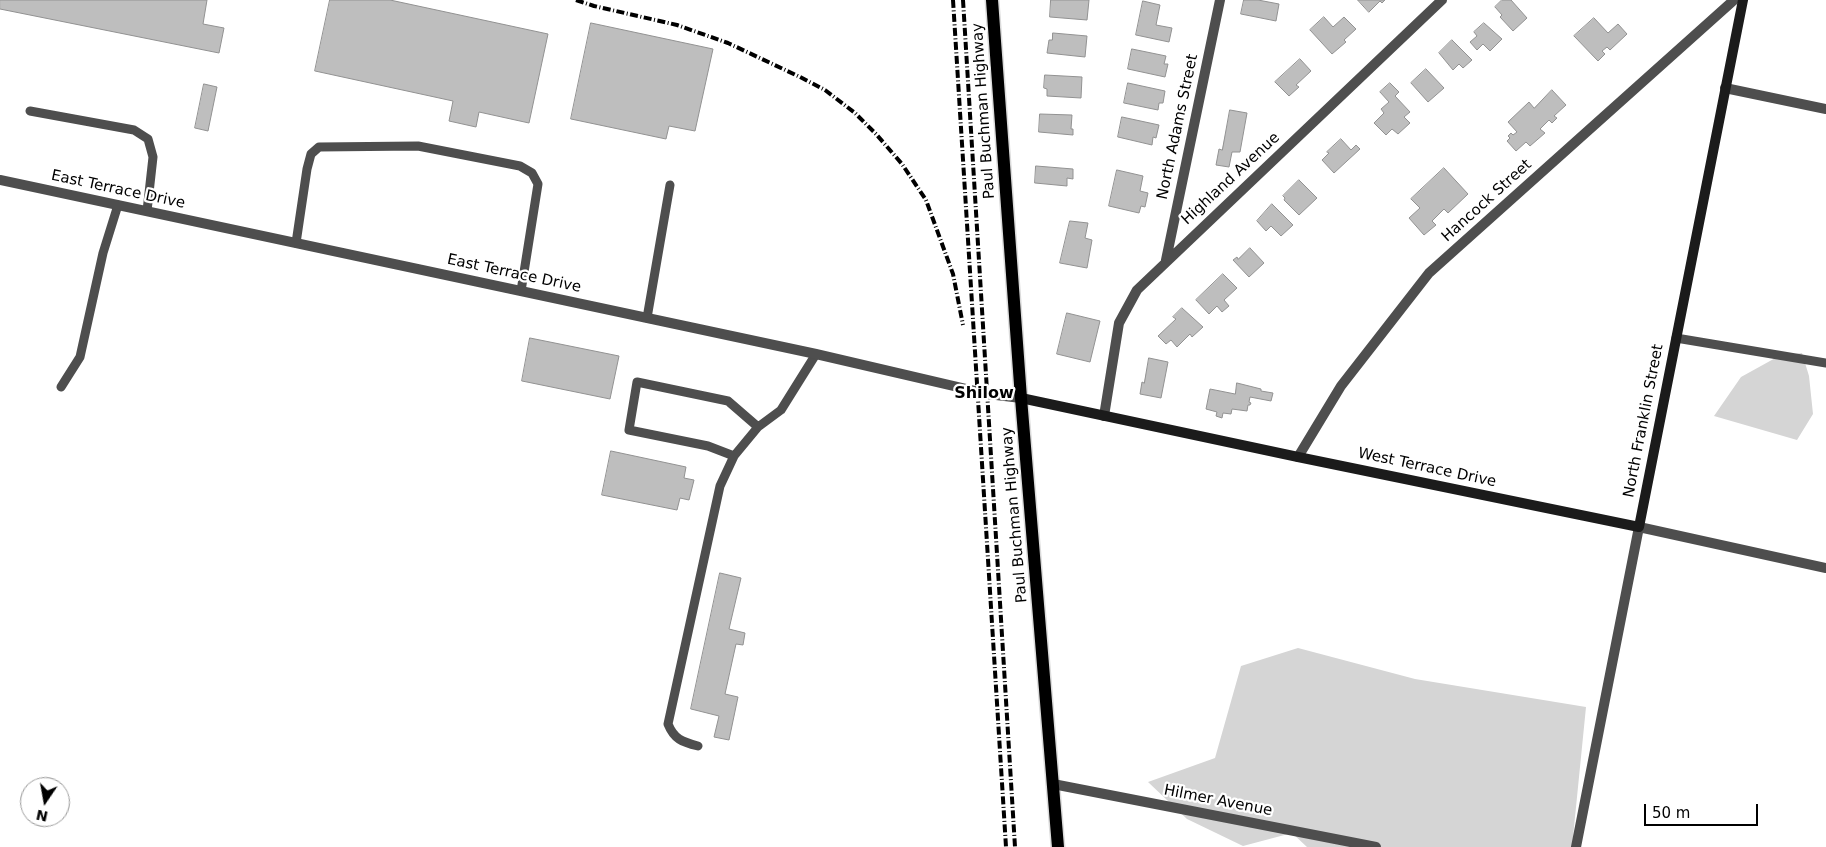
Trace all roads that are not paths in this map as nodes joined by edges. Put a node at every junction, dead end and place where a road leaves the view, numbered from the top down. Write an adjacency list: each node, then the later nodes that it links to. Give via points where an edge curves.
1 (992, 0): 21 (main road, Paul Buchman Highway)
2 (1220, 0): 14 (street, North Adams Street)
3 (1442, 0): 14 (street, Highland Avenue)
4 (1734, 0): 25 (street, Hancock Street, via 1429,273 1341,386)
5 (1743, 0): 6 (street, North Franklin Street)
6 (1725, 88): 7 (street); 17 (street, North Franklin Street)
7 (1826, 109)
8 (30, 111): 12 (lane, via 134,130 148,139 153,157)
9 (0, 180): 11 (street, East Terrace Drive)
10 (670, 185): 16 (lane)
11 (118, 205): 12 (street, East Terrace Drive); 20 (lane, via 103,253 80,357)
12 (147, 211): 13 (street, East Terrace Drive)
13 (296, 243): 15 (street, East Terrace Drive); 15 (lane, via 307,168 311,154 319,147 418,146 520,166 532,173 538,184)
14 (1166, 260): 22 (street, Highland Avenue, via 1137,290 1119,323)
15 (520, 291): 16 (street, East Terrace Drive)
16 (647, 318): 18 (street, East Terrace Drive)
17 (1676, 338): 19 (lane); 26 (street, North Franklin Street)
18 (816, 354): 21 (street, East Terrace Drive, via 988,394); 23 (lane, via 781,410)
19 (1826, 363)
20 (61, 387)
21 (1021, 398): 22 (street, West Terrace Drive); 29 (main road, Paul Buchman Highway)
22 (1104, 416): 25 (street, West Terrace Drive)
23 (758, 427): 24 (lane); 24 (lane, via 728,401 637,382 629,430 708,446)
24 (734, 456): 28 (lane, via 720,486 668,724 672,734 682,742)
25 (1298, 457): 26 (street, West Terrace Drive)
26 (1638, 527): 27 (street, West Terrace Drive); 32 (street, North Franklin Street)
27 (1826, 568)
28 (698, 746)
29 (1053, 784): 30 (main road, Paul Buchman Highway); 31 (street, Hilmer Avenue)
30 (1058, 847)
31 (1376, 847)
32 (1577, 847)

